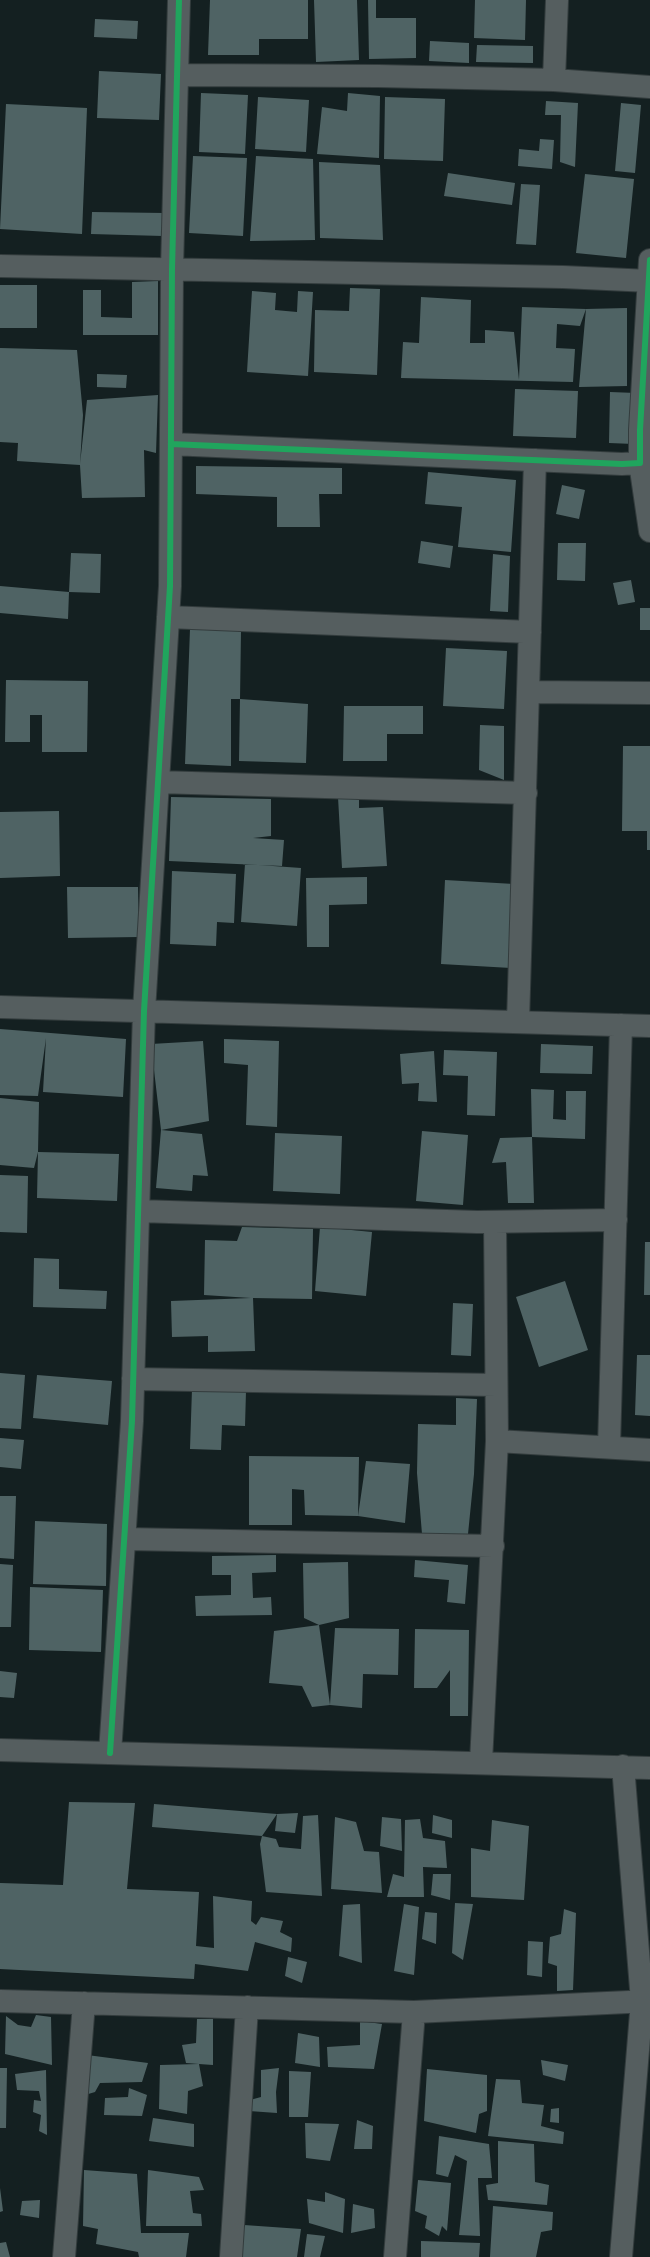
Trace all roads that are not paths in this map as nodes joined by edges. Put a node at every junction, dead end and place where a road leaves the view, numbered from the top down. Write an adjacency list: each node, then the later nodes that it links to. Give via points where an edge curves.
1 (179, 0): 3 (street)
2 (557, 0): 4 (street)
3 (177, 76): 4 (street, via 378,76); 7 (street)
4 (554, 80): 5 (street)
5 (650, 87)
6 (0, 266): 7 (street)
7 (172, 269): 8 (street, via 563,277); 9 (street)
8 (650, 274): 11 (street)
9 (171, 444): 10 (street); 13 (street)
10 (535, 460): 11 (street); 14 (street)
11 (640, 463): 12 (street)
12 (650, 531)
13 (168, 617): 14 (street); 17 (street)
14 (530, 632): 15 (street)
15 (528, 692): 16 (street); 18 (street)
16 (650, 693)
17 (158, 782): 18 (street); 20 (street)
18 (526, 793): 21 (street)
19 (0, 1007): 20 (street)
20 (144, 1011): 21 (street); 24 (street)
21 (518, 1022): 22 (street)
22 (621, 1026): 23 (street); 25 (street)
23 (650, 1026)
24 (139, 1211): 26 (street); 27 (street)
25 (616, 1220): 26 (street); 30 (street)
26 (495, 1222): 28 (street)
27 (133, 1378): 28 (street); 32 (street)
28 (496, 1385): 29 (street)
29 (497, 1441): 30 (street); 33 (street)
30 (609, 1447): 31 (street)
31 (650, 1450)
32 (126, 1539): 33 (street); 35 (street)
33 (492, 1546): 36 (street)
34 (0, 1750): 35 (street)
35 (110, 1752): 36 (street)
36 (481, 1762): 37 (street)
37 (623, 1766): 38 (street); 40 (street)
38 (650, 1768)
39 (0, 2001): 41 (street)
40 (646, 2001): 43 (street); 47 (street)
41 (84, 2003): 42 (street); 44 (street)
42 (247, 2007): 43 (street); 45 (street)
43 (414, 2012): 46 (street)
44 (64, 2257)
45 (231, 2257)
46 (395, 2257)
47 (621, 2257)

